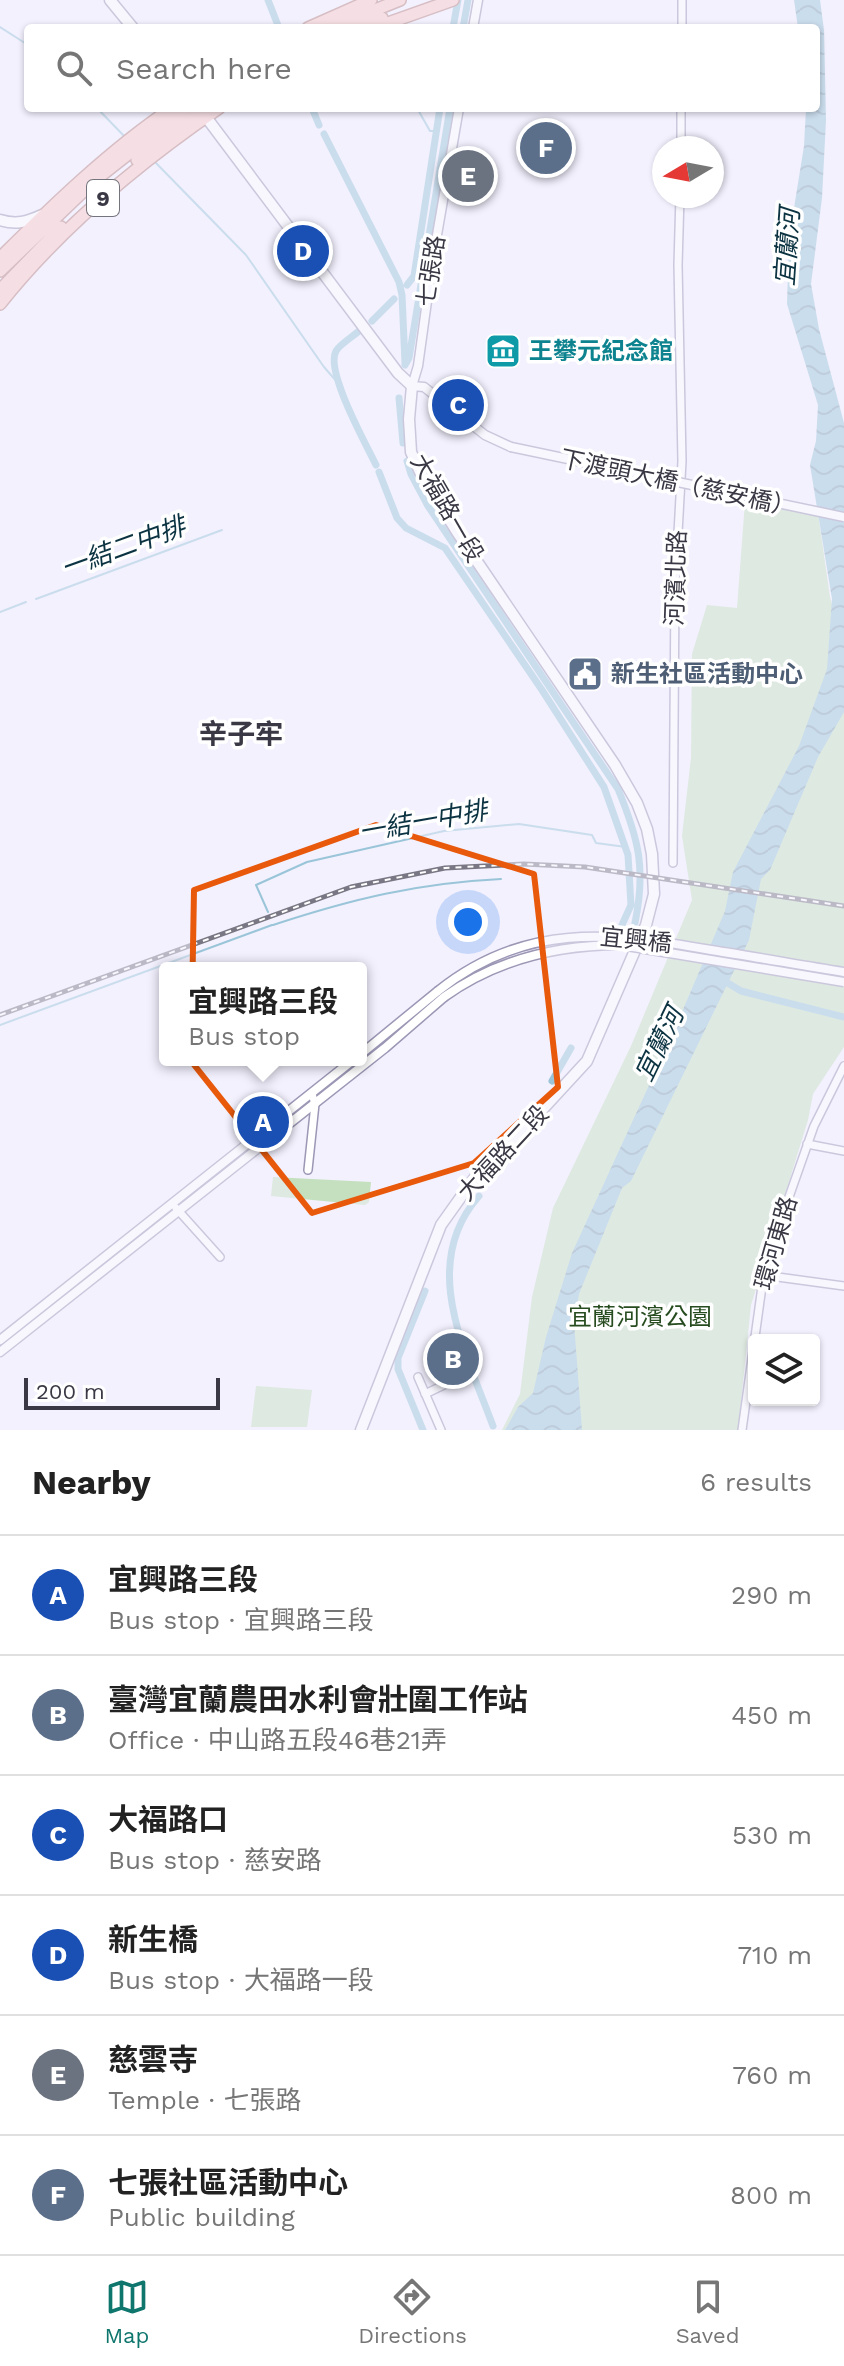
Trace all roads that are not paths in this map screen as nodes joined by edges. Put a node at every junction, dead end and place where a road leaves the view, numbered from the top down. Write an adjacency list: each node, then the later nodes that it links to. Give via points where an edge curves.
1 (371, 0): 9 (main road)
2 (400, 0): 10 (main road)
3 (433, 0): 11 (main road)
4 (453, 0): 12 (main road)
5 (478, 0): 13 (street)
6 (682, 0): 14 (street)
7 (111, 1): 8 (main road)
8 (130, 24)
9 (317, 24)
10 (340, 24)
11 (367, 24)
12 (385, 24)
13 (474, 24)
14 (682, 24)
15 (166, 112): 23 (main road, 9)
16 (182, 112): 22 (main road, 9)
17 (202, 112): 27 (main road, 9, via 101,200)
18 (204, 112): 29 (main road)
19 (458, 112): 29 (street, 七張路)
20 (681, 112): 21 (street)
21 (681, 136)
22 (89, 186): 23 (main road); 27 (main road, 9)
23 (56, 204): 25 (main road, 9)
24 (680, 208): 31 (street, 河濱北路, via 682,461 675,587)
25 (44, 215): 26 (main road, via 26,223); 27 (main road, 9)
26 (0, 220)
27 (4, 272): 28 (main road, 9)
28 (0, 304)
29 (412, 386): 30 (street, 下渡頭大橋（慈安橋）, bridge, via 424,387 485,435 511,447); 32 (main road, 大福路一段, via 411,452 420,472 637,803 654,877)
30 (844, 517)
31 (673, 863)
32 (643, 930): 56 (main road, 大福路二段, via 587,1061 478,1173 441,1225)
33 (844, 972): 35 (street, 宜興橋, bridge, via 630,936 591,935 508,952 473,966)
34 (844, 982): 35 (street, 宜興橋, bridge, via 621,945 592,945 525,956)
35 (441, 994): 36 (street); 37 (street, via 430,1012)
36 (367, 1050)
37 (367, 1062)
38 (346, 1066): 41 (street)
39 (362, 1066): 42 (street)
40 (844, 1066): 43 (street, 環河東路)
41 (312, 1094): 42 (street); 46 (street)
42 (315, 1104): 45 (street); 47 (street)
43 (807, 1144): 44 (street); 49 (street, 環河東路)
44 (844, 1151)
45 (308, 1170)
46 (174, 1202): 47 (street); 51 (street)
47 (177, 1212): 48 (street); 52 (street)
48 (220, 1257)
49 (763, 1275): 50 (street); 58 (street, 環河東路)
50 (844, 1286)
51 (0, 1340)
52 (0, 1352)
53 (418, 1377): 55 (street)
54 (450, 1382): 55 (street)
55 (425, 1394): 57 (street)
56 (361, 1430)
57 (441, 1430)
58 (742, 1430)

